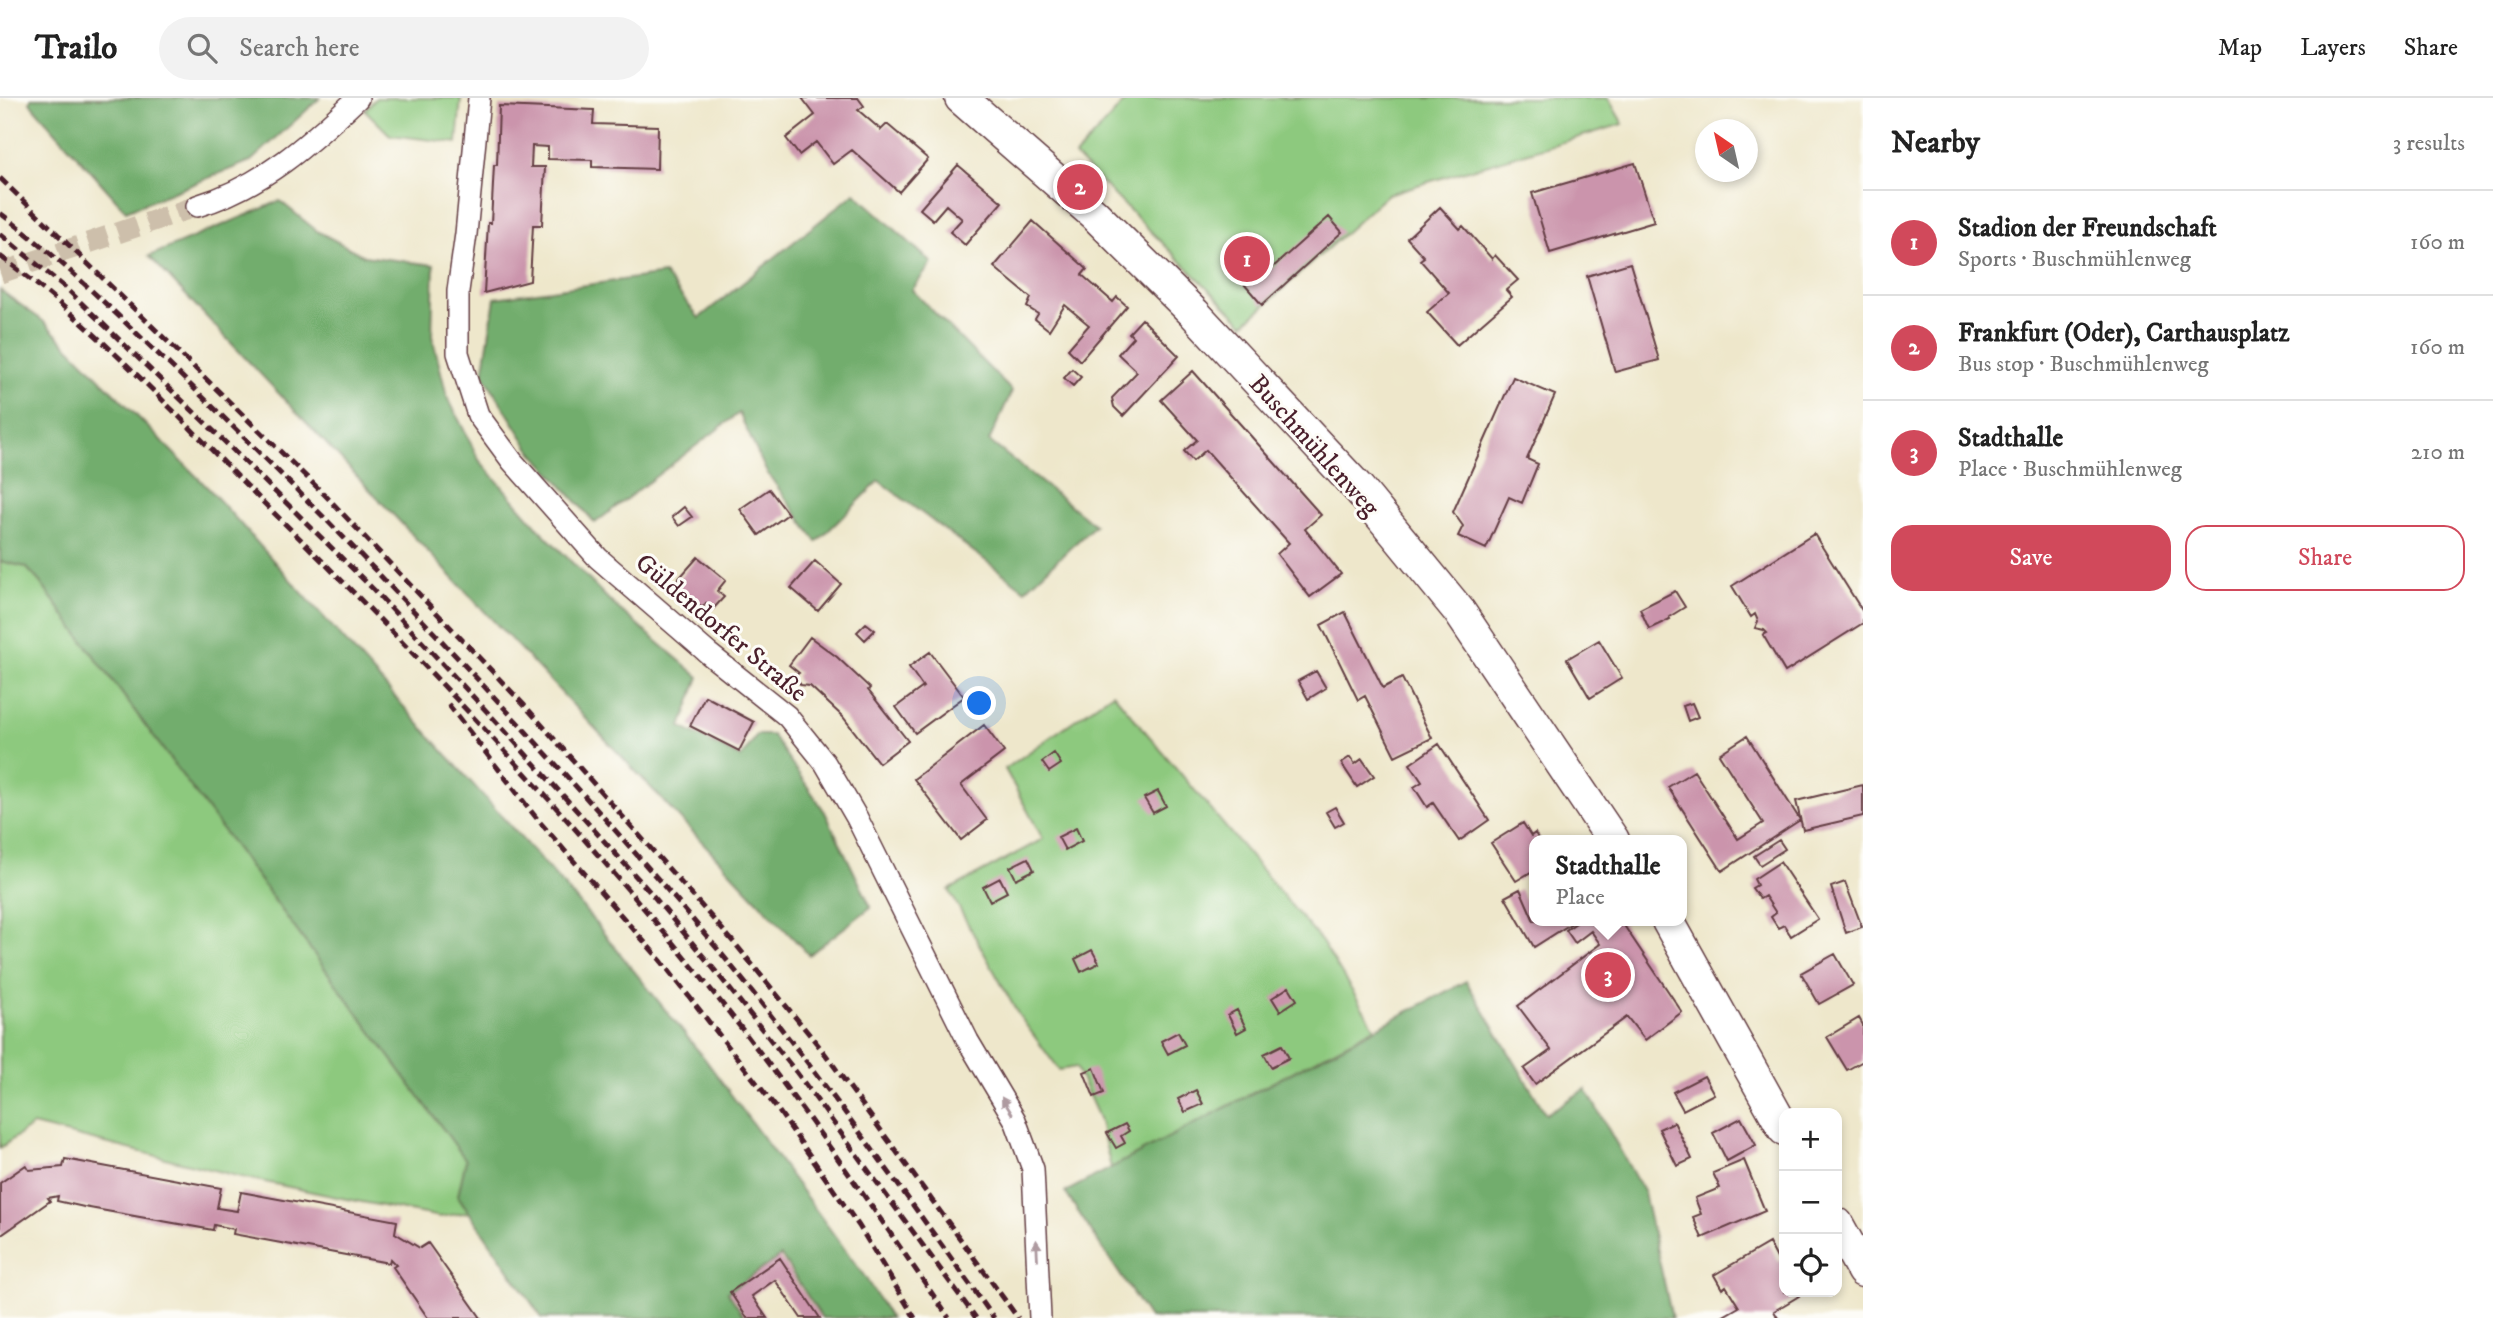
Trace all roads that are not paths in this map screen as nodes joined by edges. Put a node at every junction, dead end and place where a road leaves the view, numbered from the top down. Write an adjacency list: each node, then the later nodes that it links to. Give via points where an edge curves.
1 (358, 98): 4 (street, via 272,172 228,197)
2 (478, 98): 10 (street, Güldendorfer Straße, one-way to 2, via 1033,1169 1016,1120 968,1041 825,763 787,716 598,558 512,461 478,415 458,353 458,291)
3 (961, 98): 5 (street, Buschmühlenweg, via 1103,223 1359,489 1459,611)
4 (197, 206)
5 (1610, 835)
6 (1671, 926): 7 (street)
7 (1779, 1120)
8 (1842, 1233): 9 (street)
9 (1863, 1271)
10 (1040, 1318)

